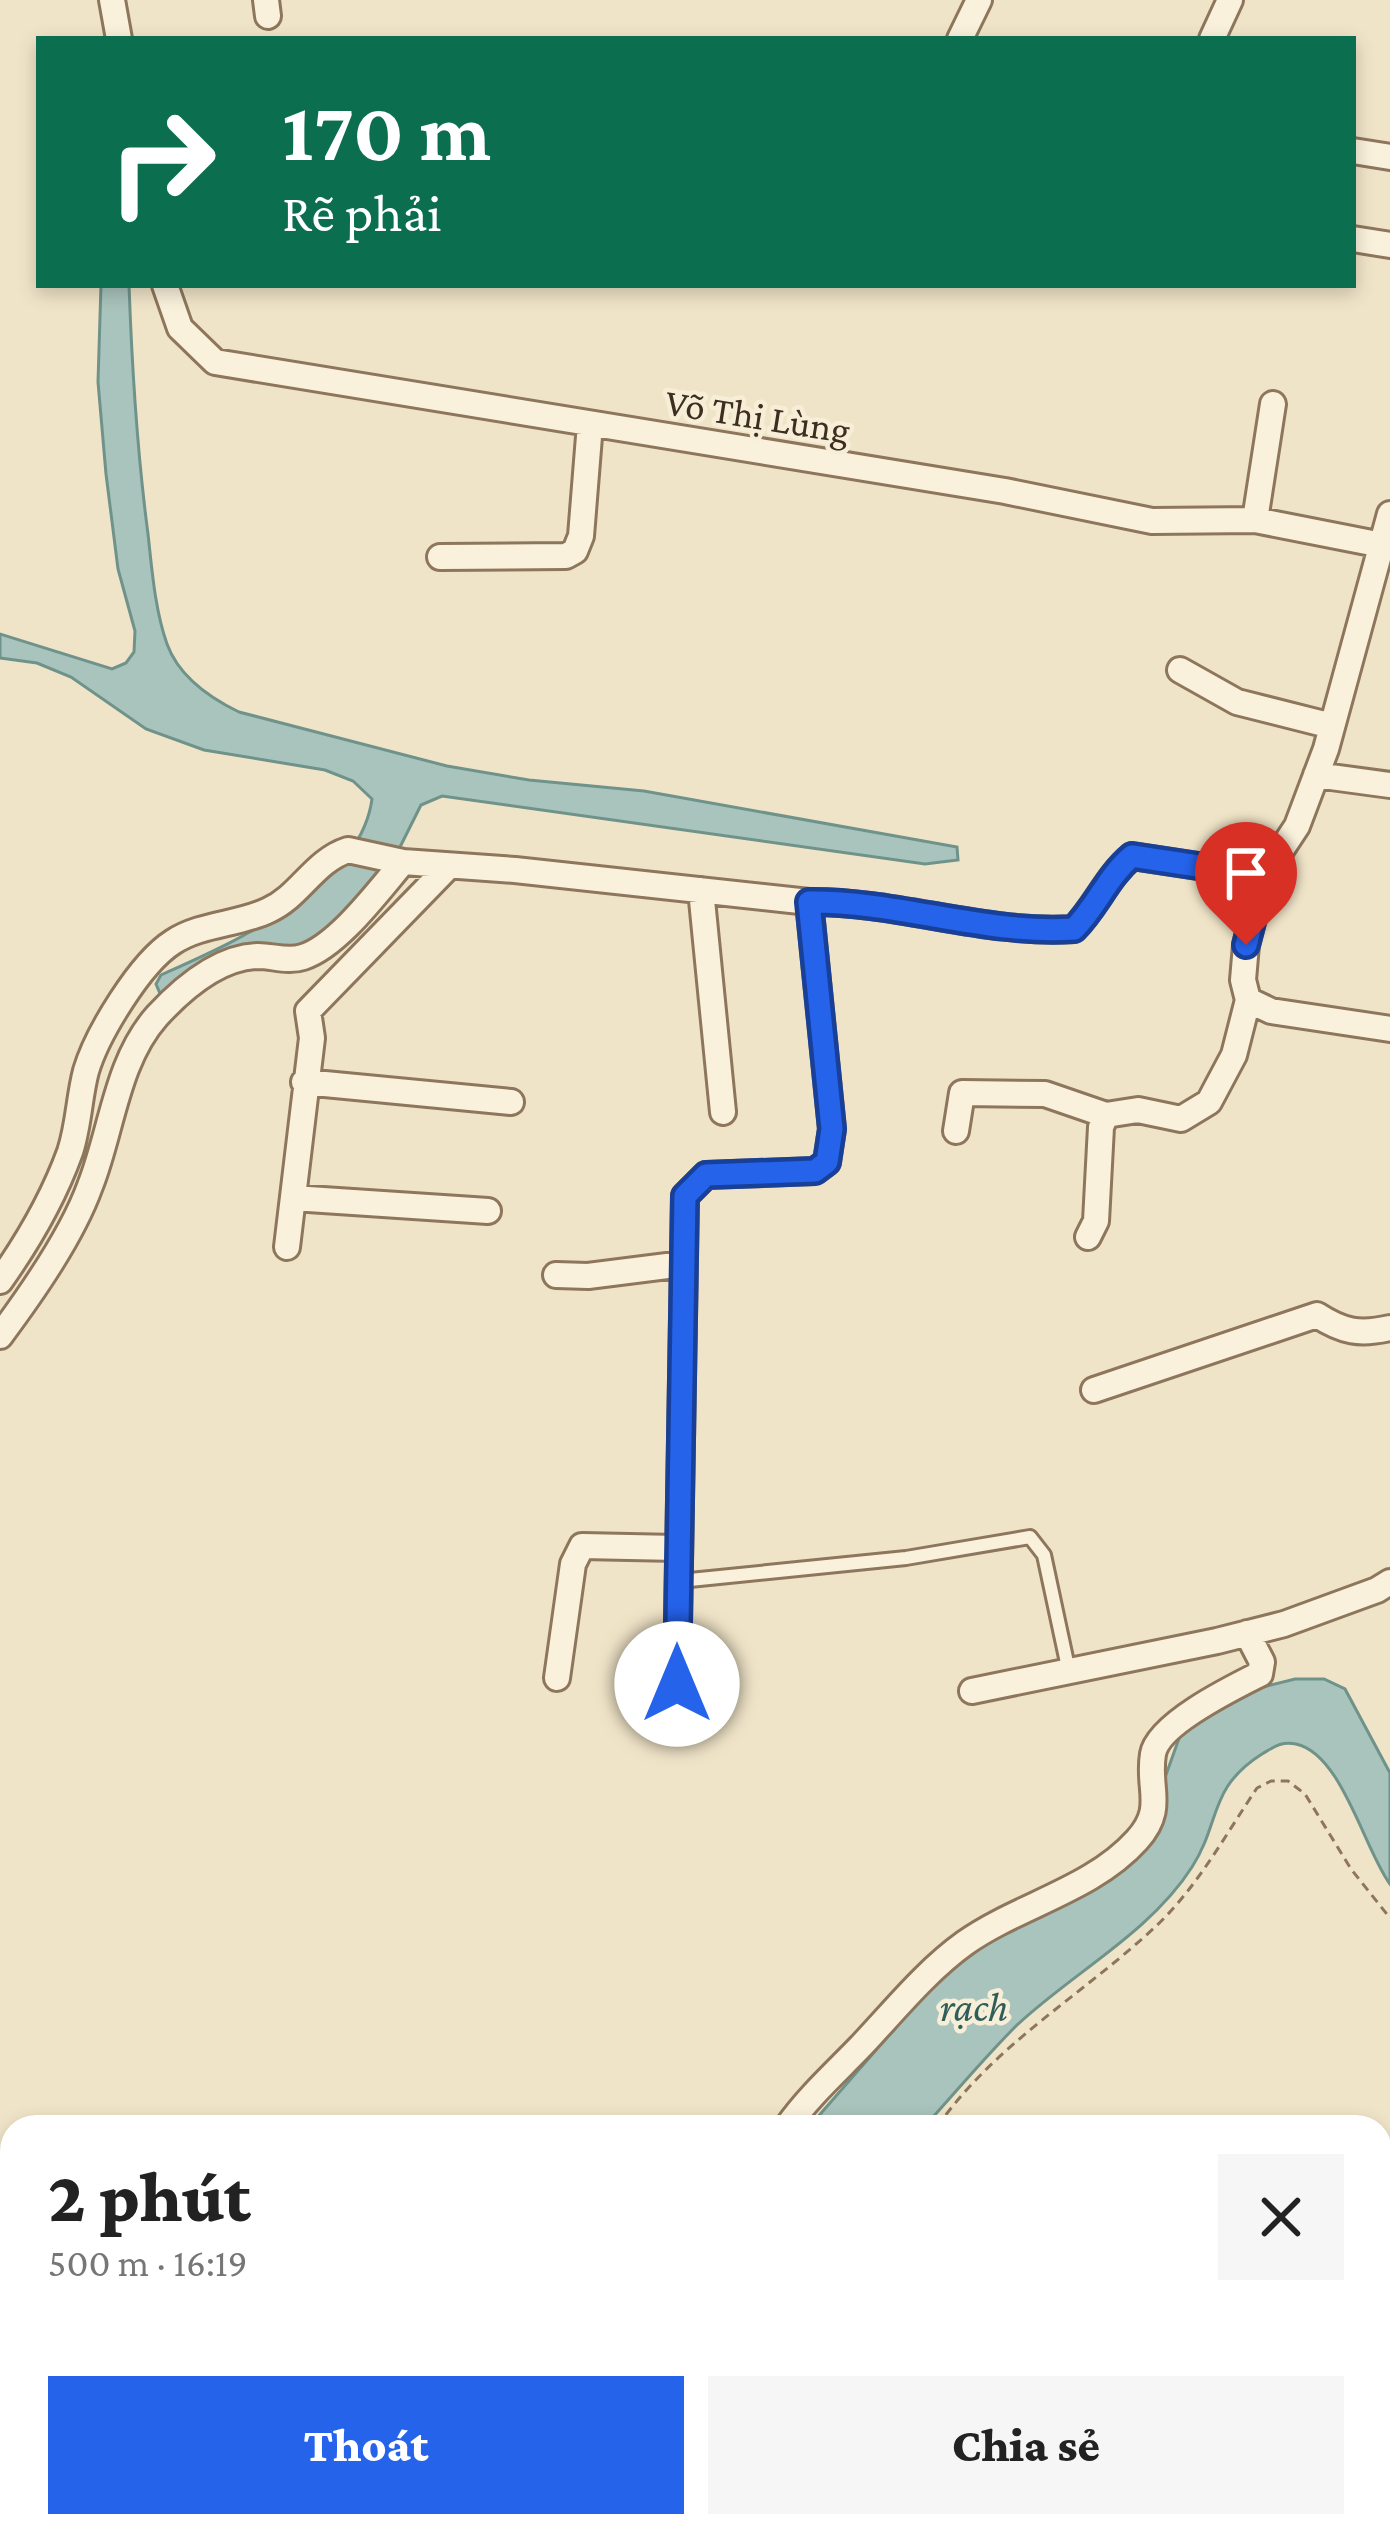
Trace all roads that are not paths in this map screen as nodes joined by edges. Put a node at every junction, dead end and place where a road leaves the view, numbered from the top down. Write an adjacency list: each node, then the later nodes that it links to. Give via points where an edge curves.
1 (112, 0): 4 (street)
2 (979, 0): 5 (street)
3 (1230, 0): 6 (street)
4 (118, 36)
5 (961, 36)
6 (1213, 36)
7 (1388, 150): 8 (street)
8 (1356, 152)
9 (1356, 239): 10 (street)
10 (1390, 245)
11 (166, 288): 13 (street, Võ Thị Lùng, via 180,328 215,362)
12 (1273, 404): 15 (street)
13 (590, 424): 15 (street, Võ Thị Lùng, via 1152,521); 17 (street, via 575,551)
14 (1390, 514): 16 (street)
15 (1255, 520): 16 (street, Võ Thị Lùng)
16 (1386, 547): 19 (street)
17 (440, 557)
18 (1180, 670): 19 (street, via 1237,702)
19 (1332, 726): 20 (street)
20 (1316, 775): 21 (street); 24 (street, via 1297,826)
21 (1390, 784)
22 (400, 862): 23 (street); 40 (street, via 348,850 320,863 268,911 172,943 145,968 99,1039 69,1154); 42 (street, via 315,951 237,960 187,987 157,1017 138,1041 88,1193)
23 (448, 867): 25 (street); 29 (street, via 311,1004)
24 (1264, 876): 26 (street, via 1132,856 1074,929 1043,931 882,905); 27 (street, via 1246,945)
25 (701, 890): 26 (street); 31 (street)
26 (809, 902): 38 (street, via 831,1152 815,1171 706,1175 696,1182 685,1196)
27 (1248, 1000): 28 (street, via 1271,1011); 32 (street, via 1234,1055 1209,1102 1181,1119 1138,1110)
28 (1390, 1029)
29 (304, 1082): 30 (street); 34 (street)
30 (512, 1102)
31 (723, 1112)
32 (1106, 1115): 33 (street, via 1045,1094 962,1093); 36 (street)
33 (956, 1131)
34 (293, 1198): 35 (street); 37 (street)
35 (488, 1211)
36 (1088, 1237)
37 (287, 1246)
38 (683, 1264): 39 (street); 44 (street)
39 (556, 1275)
40 (0, 1281)
41 (1390, 1328): 43 (street, via 1340,1330 1317,1316)
42 (0, 1336)
43 (1094, 1390)
44 (677, 1548): 45 (street); 49 (street, via 582,1546)
45 (676, 1581): 48 (lane, via 1030,1538 1044,1555); 50 (street)
46 (1390, 1582): 47 (street)
47 (1247, 1633): 48 (street); 52 (street, via 1260,1674 1223,1691 1160,1740 1152,1759 1157,1798 1141,1836 1078,1883 965,1943)
48 (1070, 1673): 51 (street)
49 (557, 1678)
50 (677, 1684)
51 (973, 1691)
52 (798, 2115)

